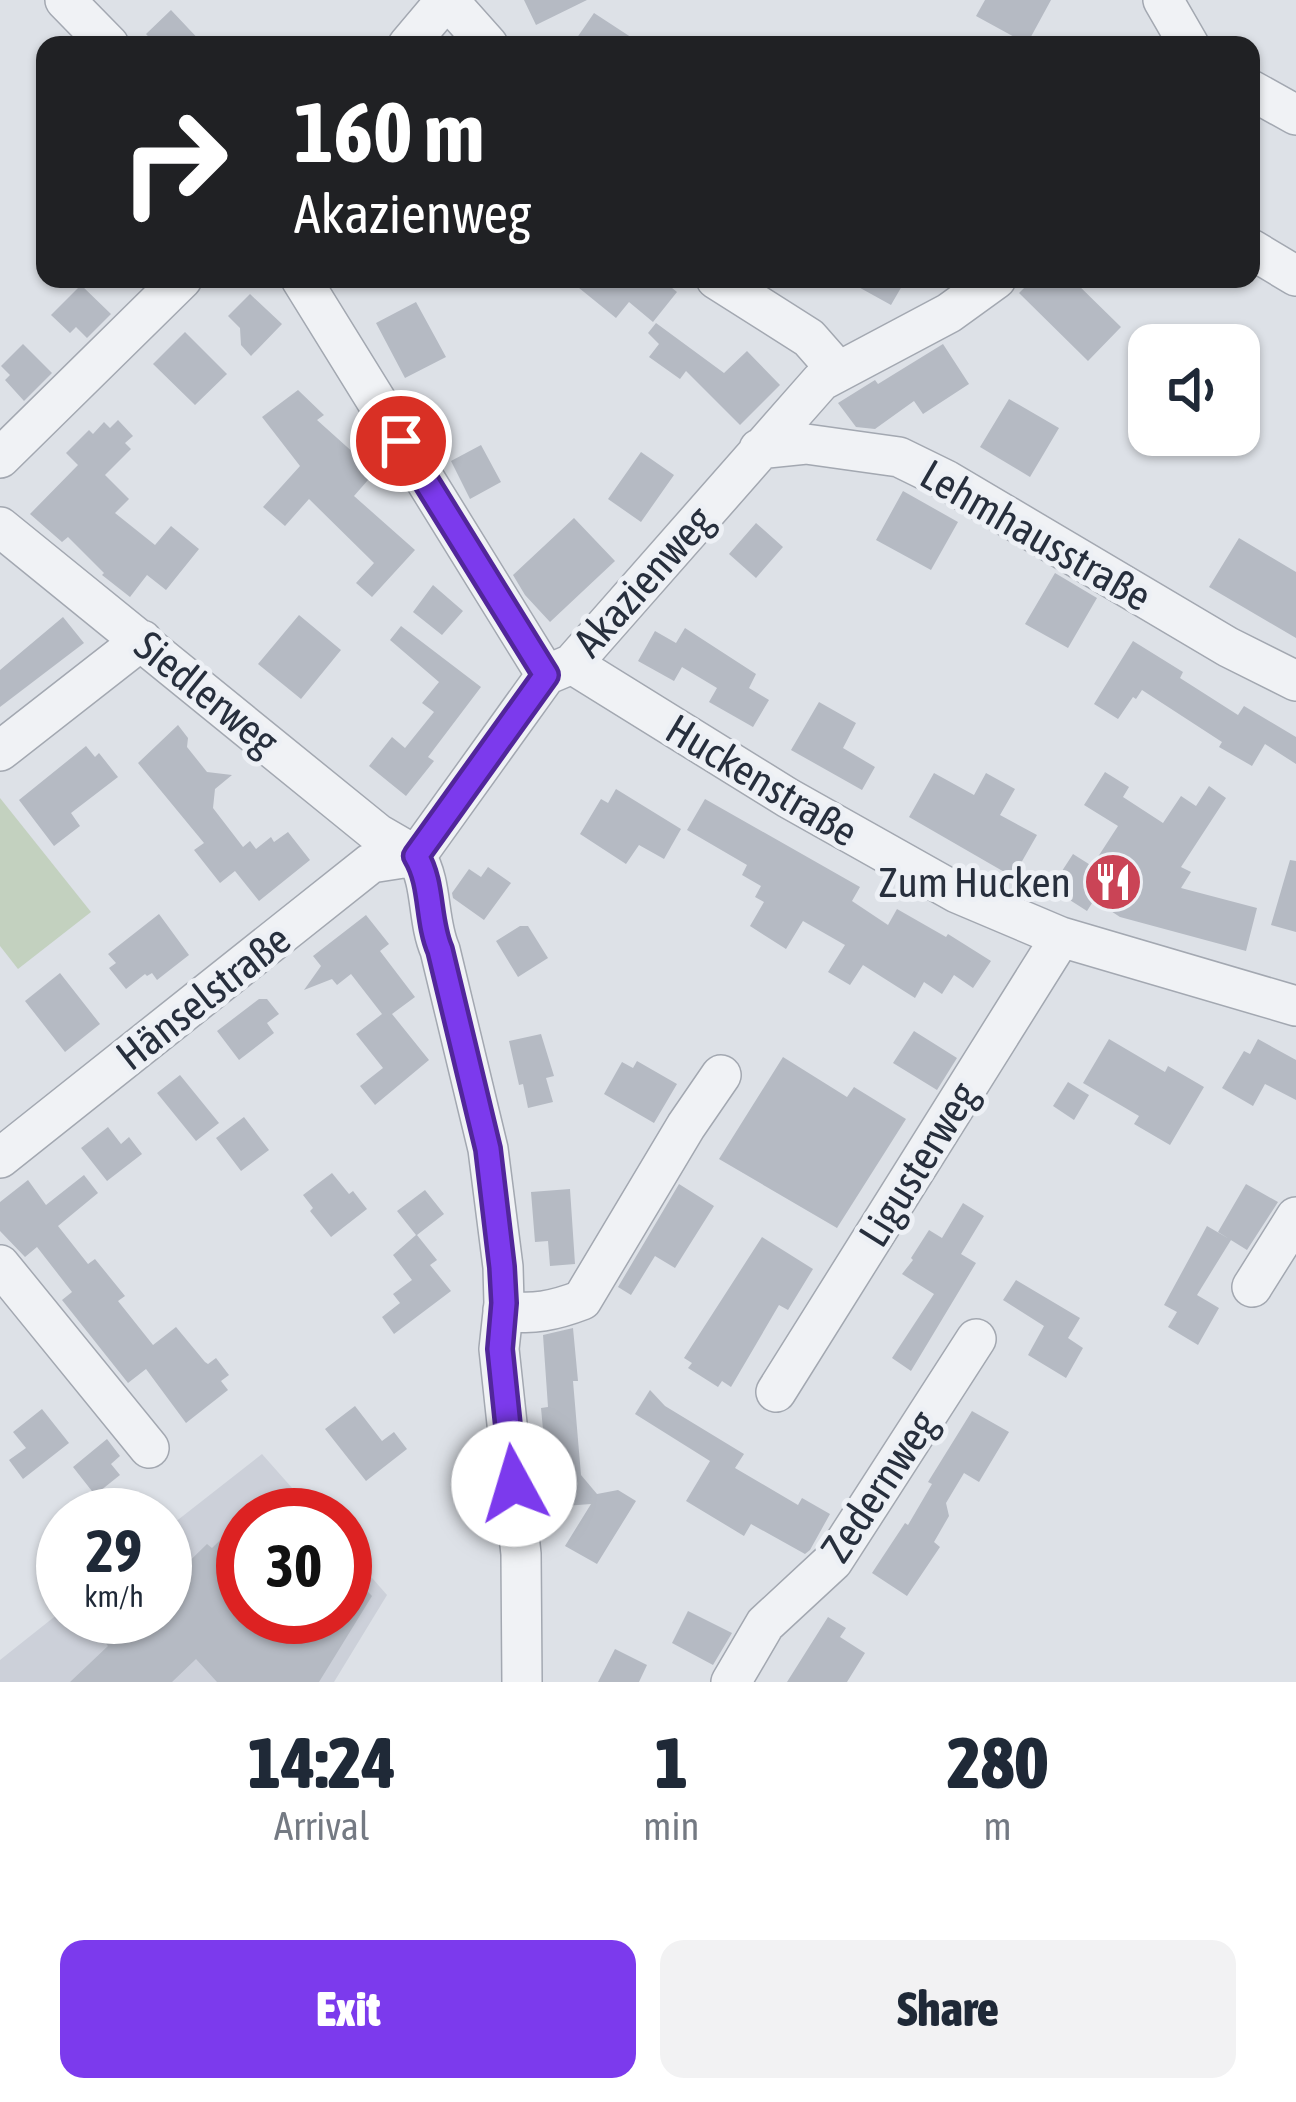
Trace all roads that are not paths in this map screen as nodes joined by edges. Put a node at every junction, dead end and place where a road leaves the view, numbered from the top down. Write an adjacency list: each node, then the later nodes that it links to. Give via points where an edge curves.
1 (65, 0): 4 (street)
2 (447, 0): 5 (street); 6 (street)
3 (1163, 0): 7 (street)
4 (101, 36)
5 (416, 36)
6 (480, 36)
7 (1184, 36)
8 (1260, 95): 9 (street)
9 (1296, 115)
10 (1260, 254): 11 (street)
11 (1296, 276)
12 (173, 288): 18 (street)
13 (307, 288): 21 (street)
14 (730, 288): 16 (street, via 809,338)
15 (984, 288): 16 (street, Akazienweg)
16 (838, 370): 17 (street, Akazienweg)
17 (759, 449): 21 (street, Akazienweg); 22 (street, Lehmhausstraße, via 806,444 899,457)
18 (0, 458)
19 (0, 526): 20 (street, Siedlerweg)
20 (142, 640): 23 (street); 24 (street, Siedlerweg, via 378,834)
21 (559, 670): 24 (street, Akazienweg); 25 (street, Huckenstraße, via 957,893)
22 (1296, 681)
23 (0, 751)
24 (416, 856): 28 (street, Hänselstraße, via 371,863); 32 (street, via 488,1149)
25 (1061, 937): 26 (street, Huckenstraße); 34 (street, Ligusterweg)
26 (1296, 1006)
27 (721, 1075): 32 (street, via 582,1300 553,1311)
28 (0, 1158)
29 (1296, 1217): 31 (street)
30 (0, 1264): 35 (street)
31 (1252, 1286)
32 (503, 1310): 36 (street)
33 (976, 1339): 37 (street, Zedernweg, via 833,1561 765,1624)
34 (776, 1392)
35 (149, 1448)
36 (522, 1682)
37 (731, 1682)

